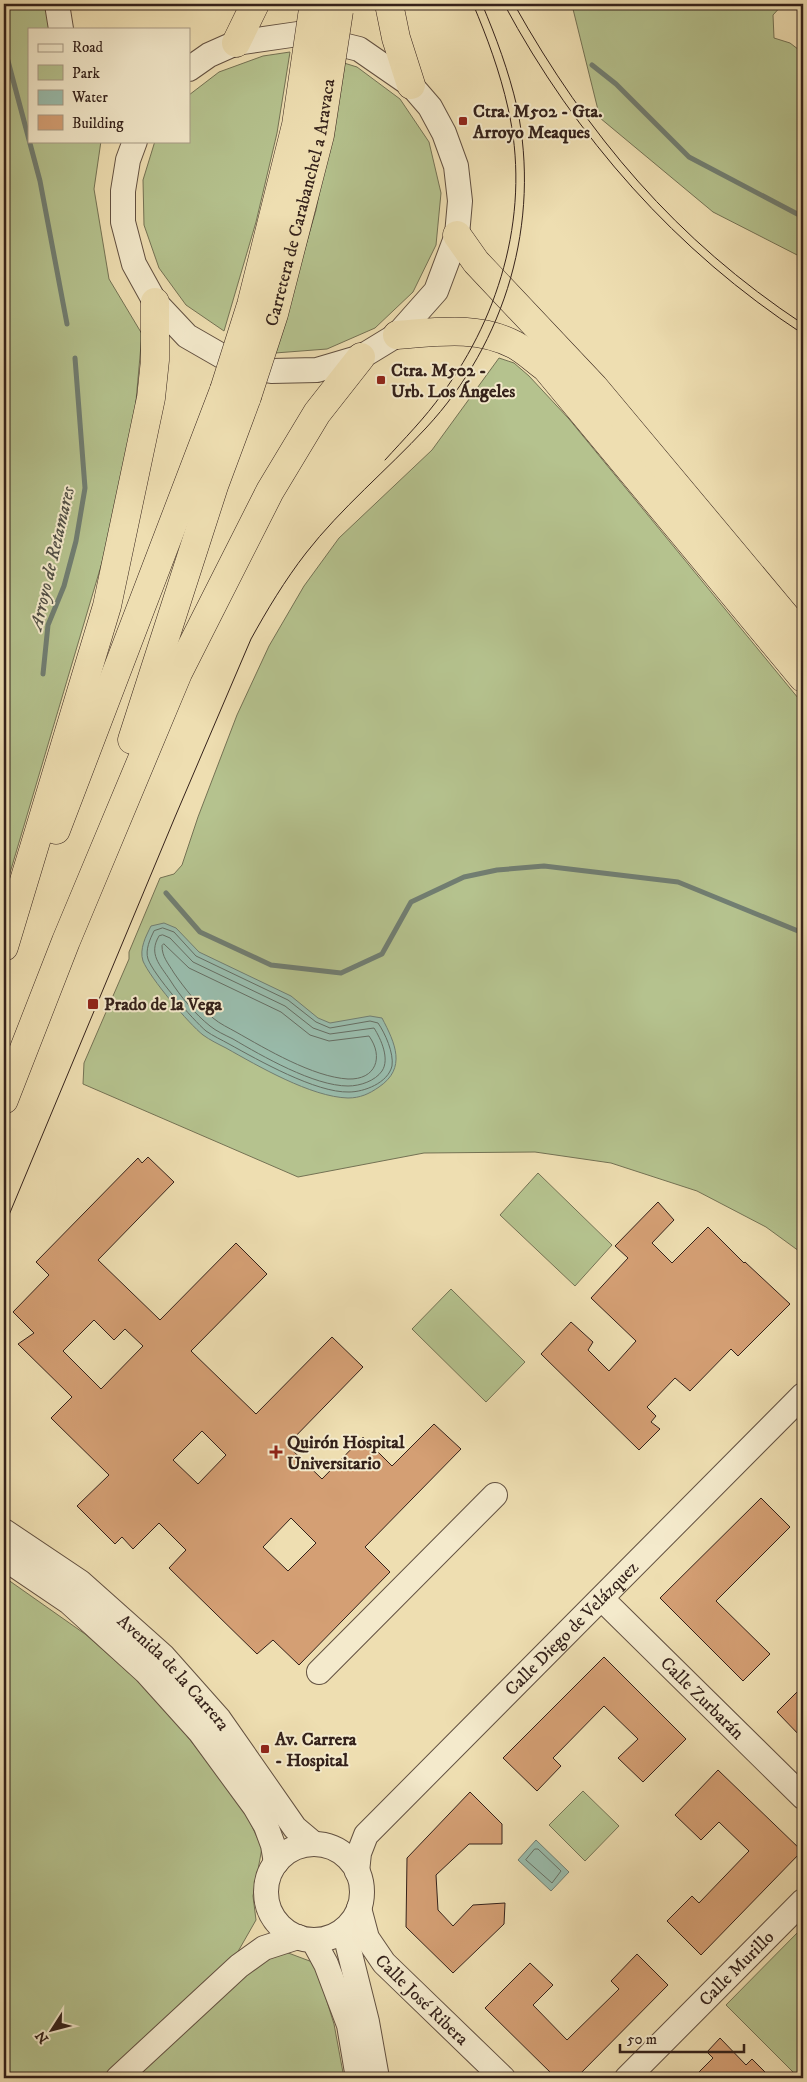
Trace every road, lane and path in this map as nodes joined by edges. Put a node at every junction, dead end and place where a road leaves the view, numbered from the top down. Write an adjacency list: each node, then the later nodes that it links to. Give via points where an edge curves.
1 (57, 4): 5 (street)
2 (255, 4): 6 (highway)
3 (389, 4): 8 (highway)
4 (326, 7): 14 (highway, Carretera de Carabanchel a Aravaca, bridge, via 251,304)
5 (61, 28)
6 (236, 43): 7 (street); 8 (street, via 298,34 359,49)
7 (190, 68)
8 (411, 85): 10 (street, via 430,108 444,133 456,166 460,201)
9 (129, 148): 11 (street, via 123,191 123,222 134,264)
10 (457, 235): 12 (street, via 436,291); 15 (highway, via 476,262 594,386)
11 (155, 302): 13 (street, via 187,336 227,359 271,371 317,370); 18 (highway, via 156,360 151,398 107,606)
12 (397, 335): 13 (street); 16 (highway, via 477,332 515,345 546,368)
13 (361, 357): 17 (highway, via 318,413 270,491 191,647)
14 (235, 394): 17 (highway, via 214,486); 19 (highway, via 123,651 68,802)
15 (803, 637)
16 (803, 678)
17 (66, 941): 20 (highway)
18 (4, 947)
19 (4, 955)
20 (4, 1100)
21 (803, 1395): 25 (street, Calle Diego de Velázquez)
22 (495, 1495): 26 (street)
23 (4, 1531): 28 (street, Avenida de la Carrera, via 80,1582 163,1656 219,1718 295,1828)
24 (4, 1558): 29 (street, Avenida de la Carrera, via 69,1602 146,1672 200,1732 263,1820)
25 (602, 1599): 27 (street, Calle Zurbarán); 30 (street, Calle Diego de Velázquez, via 366,1835 358,1853)
26 (319, 1672)
27 (803, 1797)
28 (314, 1844): 29 (street, via 298,1847); 30 (street, via 338,1850)
29 (276, 1863): 33 (street, via 266,1887)
30 (357, 1872): 32 (street, via 362,1896)
31 (803, 1901): 41 (street, Calle Murillo)
32 (359, 1908): 34 (street); 40 (street, Calle José Ribera, via 367,1938 384,1963)
33 (271, 1913): 35 (street, via 281,1926); 36 (street)
34 (344, 1930): 35 (street, via 330,1938); 39 (street)
35 (305, 1939): 36 (street, via 264,1948); 38 (street, via 326,1964 346,2017)
36 (240, 1966): 37 (street)
37 (118, 2078)
38 (358, 2078)
39 (377, 2078)
40 (503, 2078)
41 (627, 2078)

